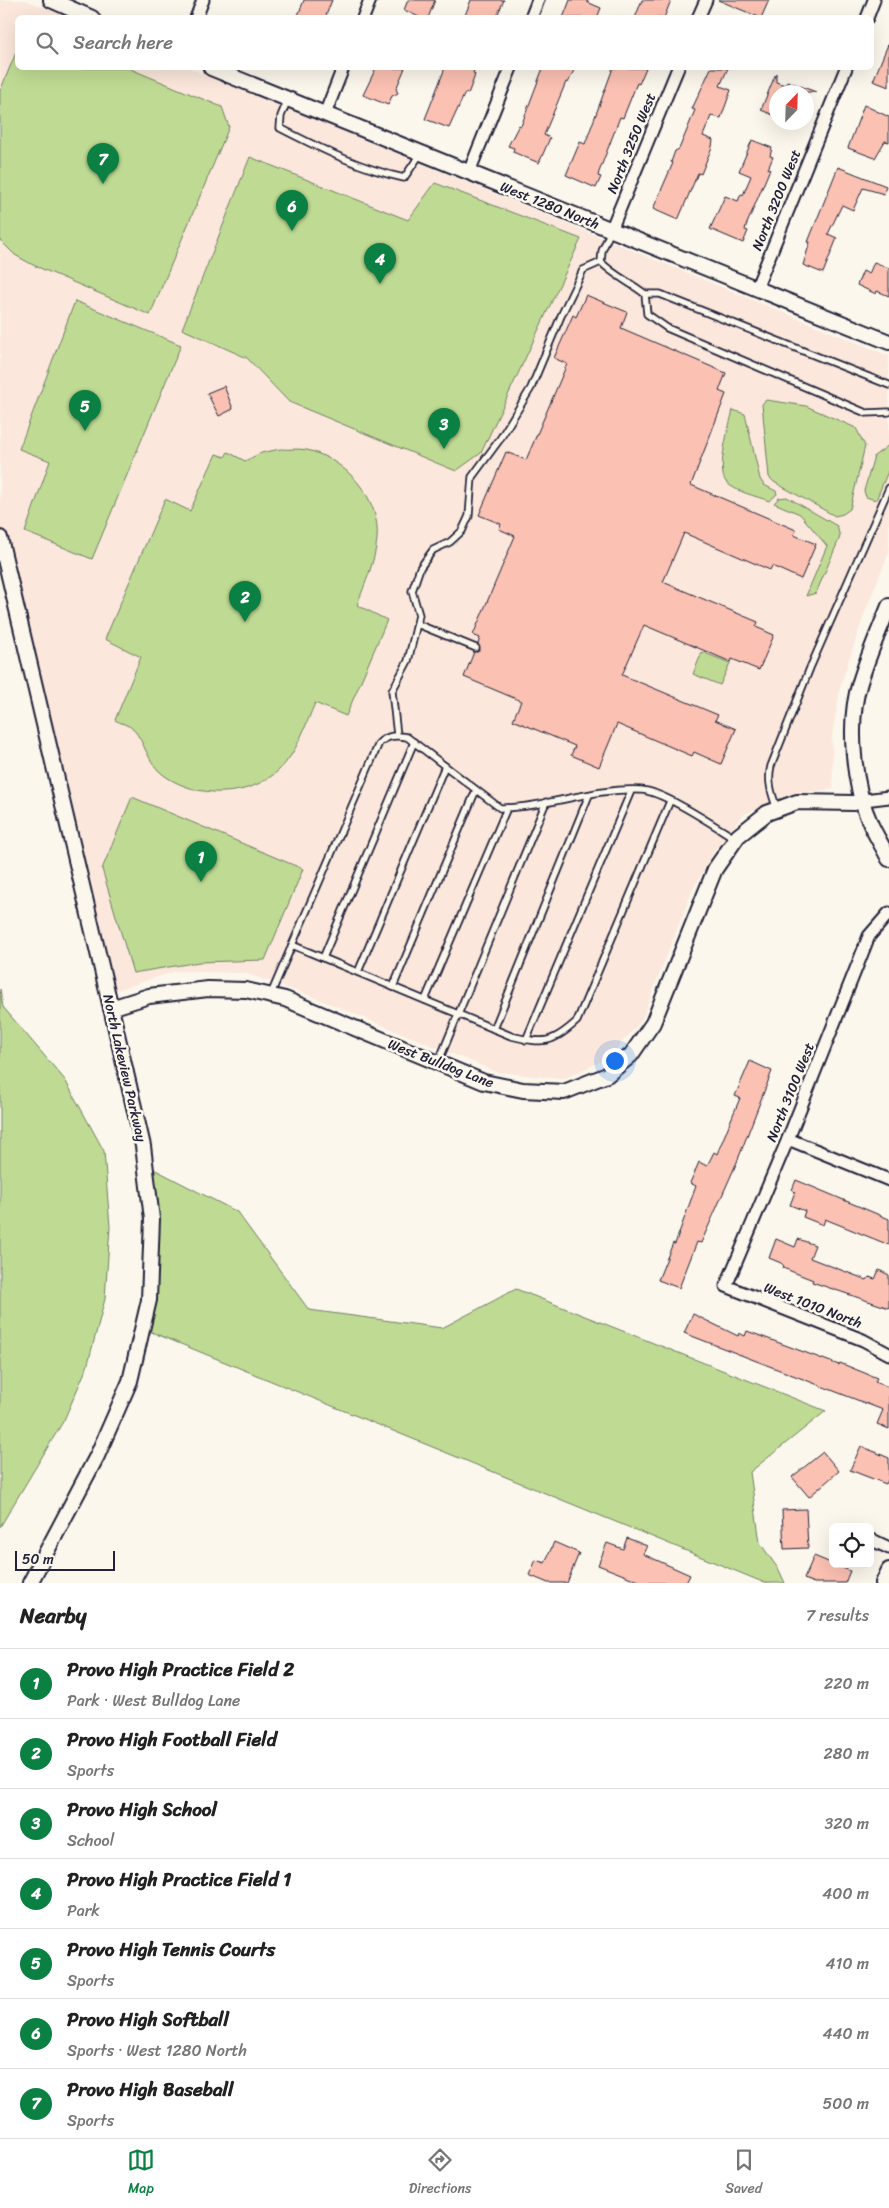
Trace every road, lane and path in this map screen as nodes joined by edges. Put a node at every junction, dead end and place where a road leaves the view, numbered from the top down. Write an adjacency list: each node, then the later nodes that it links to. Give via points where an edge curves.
1 (51, 0): 7 (street)
2 (203, 0): 8 (street)
3 (370, 0): 9 (street)
4 (538, 0): 10 (street)
5 (706, 0): 11 (street)
6 (874, 0): 12 (street)
7 (85, 15)
8 (197, 15)
9 (364, 15)
10 (532, 15)
11 (699, 15)
12 (868, 15)
13 (216, 70): 18 (street, West 1280 North)
14 (342, 70): 19 (street)
15 (510, 70): 21 (street)
16 (677, 70): 22 (street, North 3250 West)
17 (845, 70): 24 (street, North 3200 West)
18 (288, 99): 19 (street, West 1280 North); 20 (lane, via 280,128 317,146 404,178)
19 (325, 114): 20 (street, West 1280 North)
20 (421, 153): 21 (street, West 1280 North)
21 (469, 172): 22 (street, West 1280 North)
22 (611, 230): 23 (lane); 24 (street, West 1280 North)
23 (601, 262): 25 (lane, via 612,274); 32 (lane, via 583,270 531,388 472,477 469,516 462,531 450,542 433,550 420,568 412,591 419,615)
24 (756, 289): 26 (street, West 1280 North)
25 (645, 294): 27 (lane, via 660,294); 28 (lane, via 647,314 667,328 866,413)
26 (889, 342)
27 (889, 385)
28 (889, 412)
29 (889, 488): 45 (lane, via 771,766 771,793)
30 (0, 538): 55 (street, North Lakeview Parkway)
31 (889, 606): 41 (street, via 859,683 852,726)
32 (417, 624): 33 (lane); 34 (lane, via 408,661 392,692)
33 (476, 648)
34 (397, 735): 35 (lane); 49 (lane, via 385,738 380,744)
35 (414, 742): 36 (lane); 50 (lane)
36 (445, 766): 37 (lane); 51 (lane)
37 (476, 790): 44 (lane, via 500,808); 52 (lane)
38 (631, 790): 39 (lane); 42 (lane, via 642,790); 58 (lane)
39 (589, 795): 43 (lane); 57 (lane)
40 (889, 797): 41 (street)
41 (864, 800): 45 (street, West Bulldog Lane, via 854,803 798,802); 47 (street, via 870,823)
42 (670, 801): 46 (lane); 58 (lane, via 577,1021 553,1039)
43 (546, 802): 44 (lane); 56 (lane)
44 (507, 808): 54 (lane)
45 (777, 809): 46 (street, West Bulldog Lane, via 767,813)
46 (736, 838): 59 (street, West Bulldog Lane, via 715,869 653,1023 631,1055 607,1076 564,1092 522,1090 484,1082)
47 (889, 859)
48 (889, 914): 60 (street, North 3100 West, via 869,936)
49 (292, 945): 50 (lane); 53 (lane)
50 (323, 958): 51 (lane)
51 (358, 972): 52 (lane)
52 (393, 987): 54 (lane)
53 (270, 996): 55 (street, West Bulldog Lane, via 246,990 208,989 150,996); 59 (street, West Bulldog Lane, via 285,999)
54 (425, 1000): 56 (lane)
55 (112, 1008): 67 (street, North Lakeview Parkway, via 150,1194 153,1243 149,1300 138,1356 121,1405)
56 (459, 1014): 57 (lane); 59 (lane)
57 (494, 1029): 58 (lane)
58 (526, 1040)
59 (438, 1063)
60 (788, 1139): 61 (street); 62 (street, North 3100 West)
61 (889, 1180)
62 (726, 1286): 63 (street, West 1010 North, via 863,1340)
63 (889, 1354)
64 (874, 1541): 65 (street)
65 (889, 1548)
66 (889, 1570): 68 (street)
67 (30, 1583)
68 (884, 1583)

